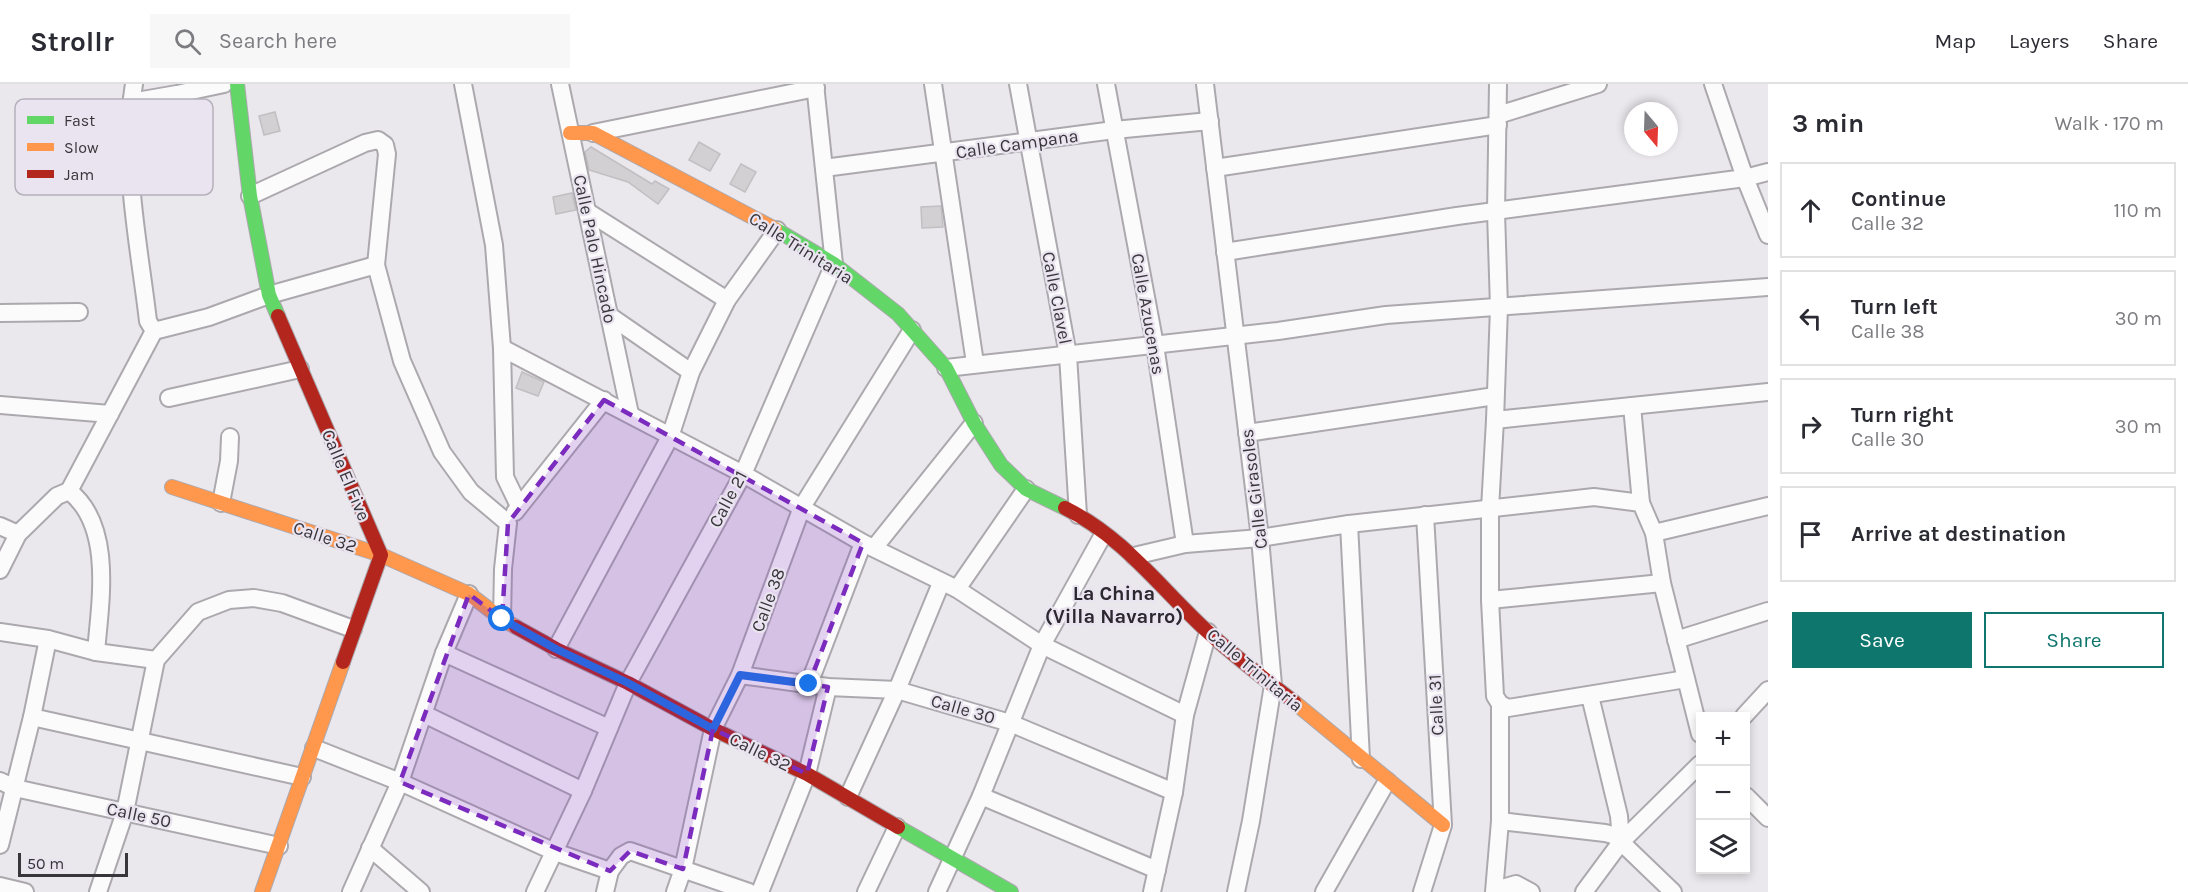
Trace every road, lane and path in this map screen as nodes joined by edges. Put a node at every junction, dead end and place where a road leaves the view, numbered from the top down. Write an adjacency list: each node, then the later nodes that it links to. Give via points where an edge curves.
1 (134, 84): 14 (street)
2 (224, 84): 15 (street)
3 (237, 84): 28 (street, Calle El Five)
4 (463, 84): 47 (street, via 494,245)
5 (560, 84): 19 (street, Calle Palo Hincado)
6 (933, 84): 22 (street)
7 (1018, 84): 21 (street, Calle Clavel)
8 (1106, 84): 18 (street, Calle Azucenas)
9 (1205, 84): 17 (street, Calle Girasoles)
10 (1498, 84): 16 (street)
11 (1598, 84): 16 (street)
12 (1713, 84): 26 (street)
13 (816, 86): 20 (street); 23 (street, Calle 21)
14 (132, 99)
15 (148, 99)
16 (1498, 120): 24 (street); 30 (street)
17 (1210, 121): 18 (street, Calle Campana); 24 (street, Calle Girasoles)
18 (1114, 130): 21 (street, Calle Campana); 46 (street, Calle Azucenas)
19 (570, 133): 20 (street, Calle Trinitaria); 29 (street, Calle Palo Hincado)
20 (593, 133): 31 (street, Calle Trinitaria)
21 (1027, 142): 22 (street, Calle Campana); 48 (street, Calle Clavel)
22 (943, 154): 23 (street, Calle Campana); 49 (street)
23 (824, 168): 34 (street, Calle 21)
24 (1215, 168): 33 (street, Calle Girasoles)
25 (1768, 172): 26 (street)
26 (1745, 178): 30 (street); 32 (street)
27 (133, 195): 44 (street, via 148,321)
28 (250, 196): 35 (street, via 378,140 385,145 387,154); 37 (street, Calle El Five)
29 (588, 212): 38 (street); 42 (street, Calle Palo Hincado)
30 (1496, 212): 33 (street); 39 (street)
31 (777, 230): 34 (street, Calle Trinitaria); 38 (street)
32 (1768, 235)
33 (1226, 252): 45 (street, Calle Girasoles)
34 (834, 264): 43 (street, Calle Trinitaria, via 898,314); 66 (street, Calle 21)
35 (376, 265): 37 (street); 78 (street, via 402,361 442,452 471,492)
36 (1768, 287): 39 (street)
37 (269, 295): 44 (street, via 209,318); 51 (street, Calle El Five)
38 (727, 300): 52 (street)
39 (1498, 307): 45 (street, via 1386,315); 54 (street)
40 (79, 312): 41 (street)
41 (0, 313)
42 (610, 316): 52 (street); 60 (street, Calle Palo Hincado)
43 (912, 330): 50 (street, Calle Trinitaria); 74 (street, Calle 38)
44 (154, 331): 59 (street)
45 (1236, 336): 46 (street); 63 (street, Calle Girasoles)
46 (1155, 345): 48 (street); 85 (street, Calle Azucenas)
47 (502, 348): 56 (street); 72 (street, via 505,477)
48 (1068, 355): 49 (street); 76 (street, Calle Clavel)
49 (975, 363): 50 (street)
50 (946, 368): 62 (street, Calle Trinitaria)
51 (300, 369): 55 (street); 87 (street, Calle El Five)
52 (691, 372): 65 (street)
53 (1768, 392): 58 (street)
54 (1496, 396): 61 (street); 63 (street)
55 (169, 398)
56 (604, 400): 60 (street); 72 (street)
57 (0, 405): 59 (street)
58 (1632, 406): 61 (street); 71 (street)
59 (110, 414): 69 (street)
60 (630, 414): 65 (street)
61 (1495, 420): 75 (street)
62 (974, 423): 68 (street, Calle Trinitaria, via 1001,465); 86 (street)
63 (1247, 433): 84 (street, Calle Girasoles)
64 (230, 437): 70 (street, via 230,461)
65 (670, 437): 66 (street); 102 (street)
66 (743, 474): 74 (street); 108 (street, Calle 21)
67 (172, 487): 70 (street, Calle 32)
68 (1026, 489): 76 (street, Calle Trinitaria); 91 (street)
69 (69, 491): 82 (street, via 57,496); 103 (street, via 79,499 97,537 101,572)
70 (221, 503): 87 (street, Calle 32)
71 (1641, 503): 75 (street, via 1594,497); 81 (street)
72 (519, 506): 78 (street)
73 (1768, 506): 81 (street)
74 (802, 507): 86 (street); 106 (street, Calle 38)
75 (1490, 509): 77 (street); 93 (street)
76 (1078, 515): 83 (street, Calle Trinitaria)
77 (1425, 515): 79 (street); 141 (street, Calle 31)
78 (508, 523): 95 (street)
79 (1348, 524): 84 (street); 126 (street)
80 (0, 526): 82 (street)
81 (1654, 533): 90 (street)
82 (18, 534): 89 (street)
83 (1103, 535): 88 (street, Calle Trinitaria); 101 (street)
84 (1260, 538): 85 (street); 110 (street, Calle Girasoles)
85 (1185, 544): 88 (street)
86 (868, 546): 91 (street); 109 (street)
87 (381, 555): 92 (street, Calle 32); 96 (street)
88 (1134, 556): 98 (street, Calle Trinitaria)
89 (0, 570)
90 (1662, 583): 93 (street); 100 (street)
91 (949, 586): 101 (street); 112 (street)
92 (469, 594): 95 (street, Calle 32); 104 (street)
93 (1490, 600): 115 (street, via 1495,696)
94 (1768, 611): 100 (street)
95 (502, 619): 102 (street, Calle 32)
96 (353, 629): 105 (street, via 282,603 254,597 229,600 198,612); 125 (street)
97 (0, 632): 99 (street)
98 (1208, 632): 110 (street, Calle Trinitaria); 118 (street)
99 (48, 639): 103 (street); 120 (street)
100 (1676, 640): 107 (street)
101 (1042, 645): 118 (street); 121 (street)
102 (556, 649): 108 (street, Calle 32)
103 (96, 652): 105 (street)
104 (444, 653): 117 (street); 122 (street)
105 (156, 660): 124 (street)
106 (740, 675): 109 (street, Calle 30); 123 (street, Calle 38)
107 (1686, 679): 114 (street); 119 (street)
108 (628, 683): 122 (street, Calle 21); 123 (street, Calle 32)
109 (809, 684): 111 (street, Calle 30)
110 (1273, 686): 126 (street, Calle Trinitaria); 167 (street, Calle Girasoles)
111 (828, 687): 112 (street, Calle 30); 128 (street)
112 (897, 690): 121 (street, Calle 30); 136 (street)
113 (1768, 690): 116 (street)
114 (1590, 696): 115 (street, via 1508,708); 143 (street, via 1619,816)
115 (1500, 704): 140 (street)
116 (1748, 712)
117 (424, 714): 131 (street); 133 (street)
118 (1185, 714): 134 (street)
119 (1696, 716)
120 (32, 717): 124 (street); 132 (street)
121 (1010, 723): 134 (street, Calle 30); 135 (street)
122 (609, 728): 133 (street, Calle 21)
123 (713, 729): 128 (street, Calle 32); 149 (street, Calle 38)
124 (141, 743): 129 (street); 138 (street)
125 (314, 748): 129 (street); 131 (street)
126 (1361, 759): 130 (street, Calle Trinitaria)
127 (1699, 766): 143 (street)
128 (807, 774): 136 (street, Calle 32); 162 (street)
129 (302, 777): 145 (street)
130 (1387, 781): 141 (street, Calle Trinitaria); 168 (street)
131 (400, 782): 146 (street); 147 (street)
132 (7, 784): 138 (street, Calle 50); 144 (street)
133 (584, 791): 147 (street, Calle 21)
134 (1173, 792): 150 (street)
135 (981, 796): 148 (street); 150 (street)
136 (848, 797): 142 (street, Calle 32)
137 (1750, 800): 139 (street)
138 (125, 812): 145 (street, Calle 50); 154 (street)
139 (1768, 818)
140 (1500, 821): 143 (street, via 1605,833); 170 (street)
141 (1443, 825): 169 (street, Calle 31)
142 (897, 826): 148 (street, Calle 32); 163 (street)
143 (1621, 842): 172 (street); 173 (street)
144 (0, 845)
145 (279, 846): 155 (street)
146 (370, 848): 156 (street); 157 (street)
147 (555, 852): 151 (street); 158 (street, Calle 21)
148 (952, 859): 164 (street); 165 (street, Calle 32)
149 (683, 869): 151 (street, via 630,851 621,855); 160 (street, Calle 38); 161 (street)
150 (1157, 870): 166 (street)
151 (610, 871): 159 (street)
152 (0, 886): 153 (street)
153 (25, 892)
154 (98, 892)
155 (262, 892)
156 (351, 892)
157 (421, 892)
158 (535, 892)
159 (605, 892)
160 (675, 892)
161 (749, 892)
162 (760, 892)
163 (866, 892)
164 (937, 892)
165 (1011, 892)
166 (1152, 892)
167 (1236, 892)
168 (1324, 892)
169 (1422, 892)
170 (1496, 892): 171 (street, via 1516,884)
171 (1531, 892)
172 (1584, 892)
173 (1672, 892)

